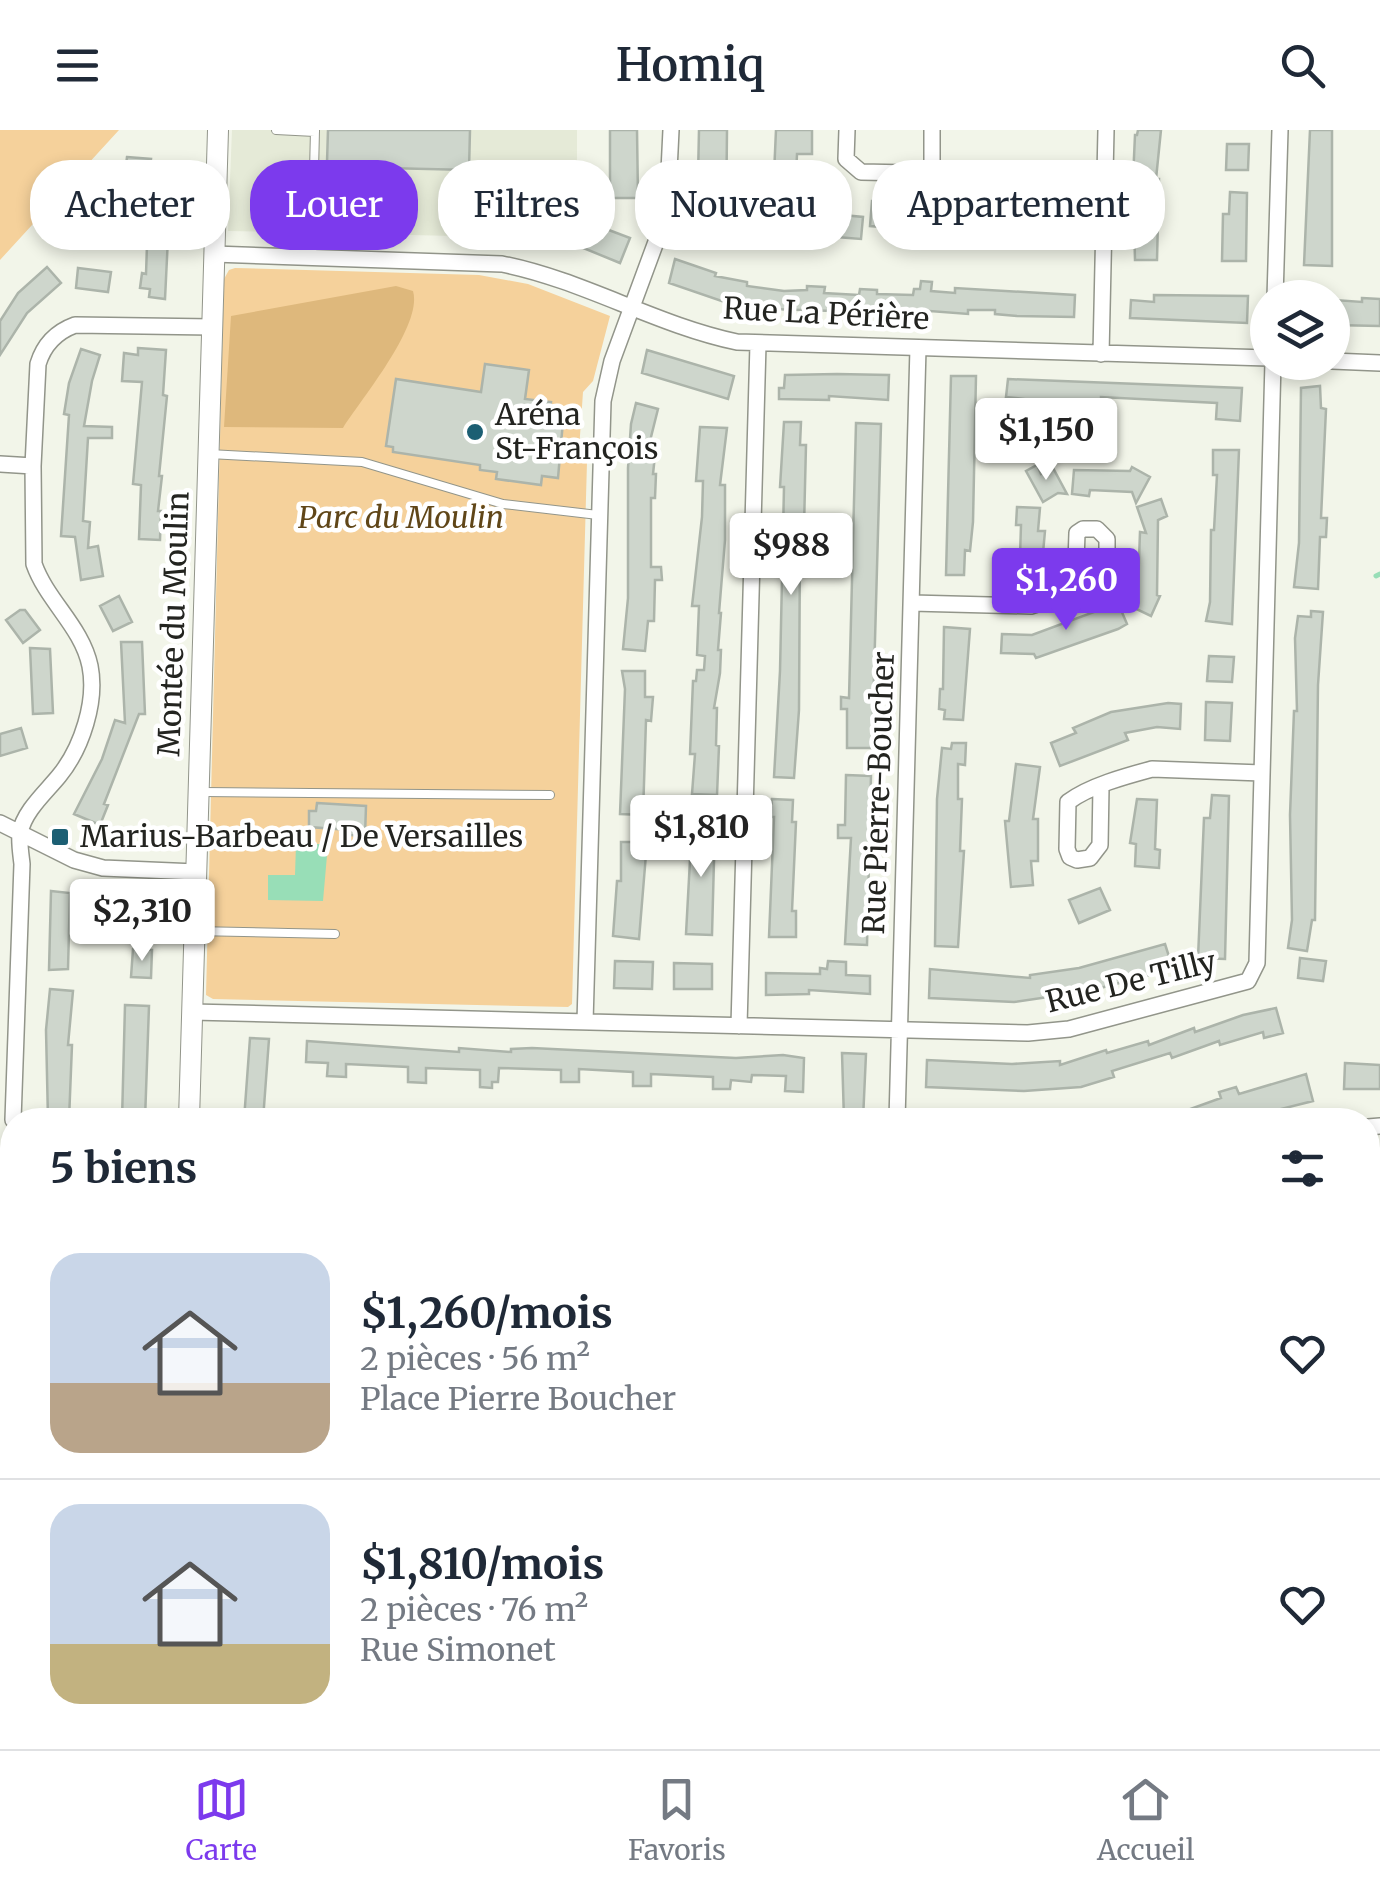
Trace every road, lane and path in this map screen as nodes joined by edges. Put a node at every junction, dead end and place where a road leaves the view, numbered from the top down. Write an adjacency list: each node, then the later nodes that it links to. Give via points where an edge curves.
1 (218, 130): 13 (street, Montée du Moulin)
2 (276, 130): 8 (lane)
3 (671, 130): 16 (street, via 667,212)
4 (846, 130): 11 (street, via 846,160)
5 (932, 130): 9 (street)
6 (1106, 130): 10 (street)
7 (1280, 130): 15 (street)
8 (315, 131): 14 (lane)
9 (932, 160)
10 (1105, 160)
11 (872, 172)
12 (1104, 250): 20 (street)
13 (214, 254): 14 (street, Rue La Périère); 17 (street, Montée du Moulin)
14 (312, 258): 16 (street, Rue La Périère, via 502,264)
15 (1276, 280)
16 (631, 308): 18 (street, Rue La Périère, via 707,335); 28 (street, via 603,401)
17 (212, 328): 25 (street, Montée du Moulin); 27 (street, via 76,325 55,335 38,364)
18 (758, 344): 19 (street, Rue La Périère); 42 (street)
19 (918, 348): 20 (street, Rue La Périère); 30 (street, Rue Pierre-Boucher)
20 (1102, 354): 21 (street, Rue La Périère)
21 (1250, 359)
22 (1350, 362): 23 (street)
23 (1380, 363)
24 (1270, 380): 31 (street, Rue De Tilly)
25 (209, 454): 28 (lane, via 362,462 503,504); 33 (street, Montée du Moulin)
26 (0, 464): 27 (street)
27 (33, 466): 36 (street, via 34,564 84,647 92,686 72,754)
28 (598, 515): 41 (street)
29 (1075, 590): 30 (street, via 1021,606)
30 (912, 603): 43 (street, Rue Pierre-Boucher)
31 (1262, 773): 32 (street, via 1152,769); 43 (street, Rue De Tilly, via 1257,963 1248,981 1069,1029)
32 (1101, 787): 32 (street, via 1068,802 1067,850 1077,860 1090,858 1100,846)
33 (198, 792): 34 (lane); 37 (street, Montée du Moulin)
34 (550, 795)
35 (0, 823): 36 (street)
36 (20, 833): 37 (street, via 104,868); 44 (street)
37 (196, 872): 38 (street, Montée du Moulin)
38 (194, 931): 39 (lane); 40 (street, Montée du Moulin)
39 (335, 934)
40 (192, 1012): 41 (street, Rue De Tilly); 45 (street, Montée du Moulin)
41 (585, 1022): 42 (street, Rue De Tilly)
42 (740, 1026): 43 (street, Rue De Tilly)
43 (900, 1031): 46 (street, Rue Pierre-Boucher)
44 (7, 1088)
45 (189, 1108)
46 (897, 1108)
47 (0, 1568): 48 (street)
48 (0, 1577)

